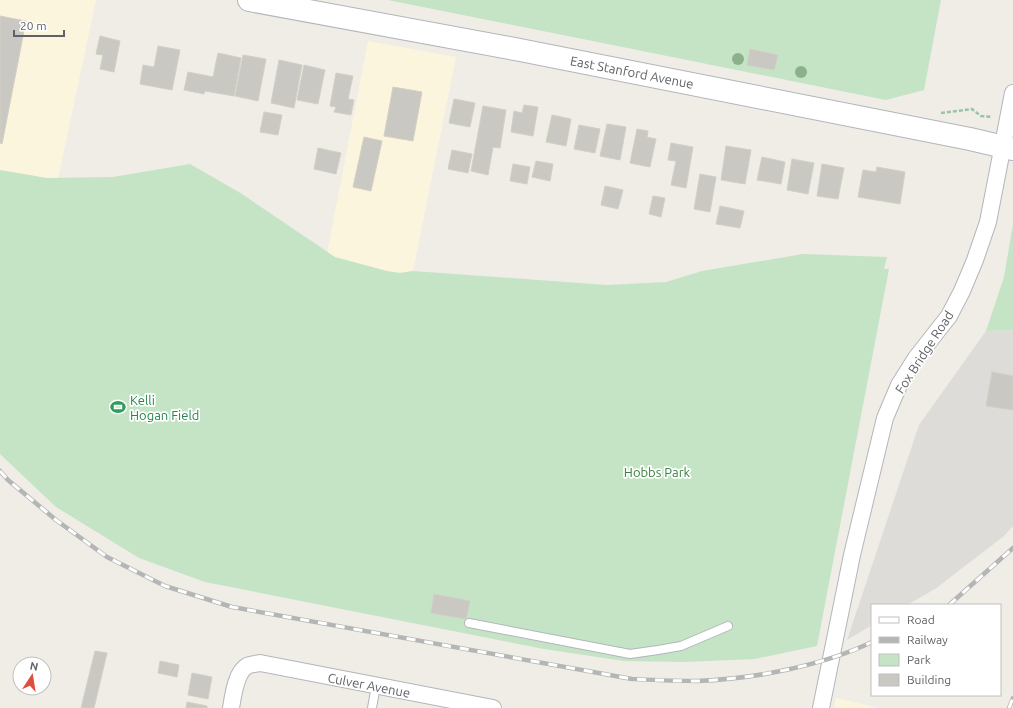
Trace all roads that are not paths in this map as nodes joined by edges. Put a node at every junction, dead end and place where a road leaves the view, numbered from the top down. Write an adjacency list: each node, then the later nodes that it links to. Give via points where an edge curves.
1 (249, 0): 3 (main road, East Stanford Avenue, via 520,50)
2 (1013, 93): 3 (street, Fox Bridge Road)
3 (1008, 147): 10 (street, Fox Bridge Road, via 996,175 988,222 962,291 949,316 916,358 899,385 885,418 852,554)
4 (469, 623): 5 (lane, via 630,654 681,646)
5 (728, 626)
6 (376, 686): 7 (street, Culver Avenue, via 260,663 246,666 240,674); 8 (lane); 9 (street, Culver Avenue)
7 (231, 708)
8 (372, 708)
9 (493, 708)
10 (821, 708)

